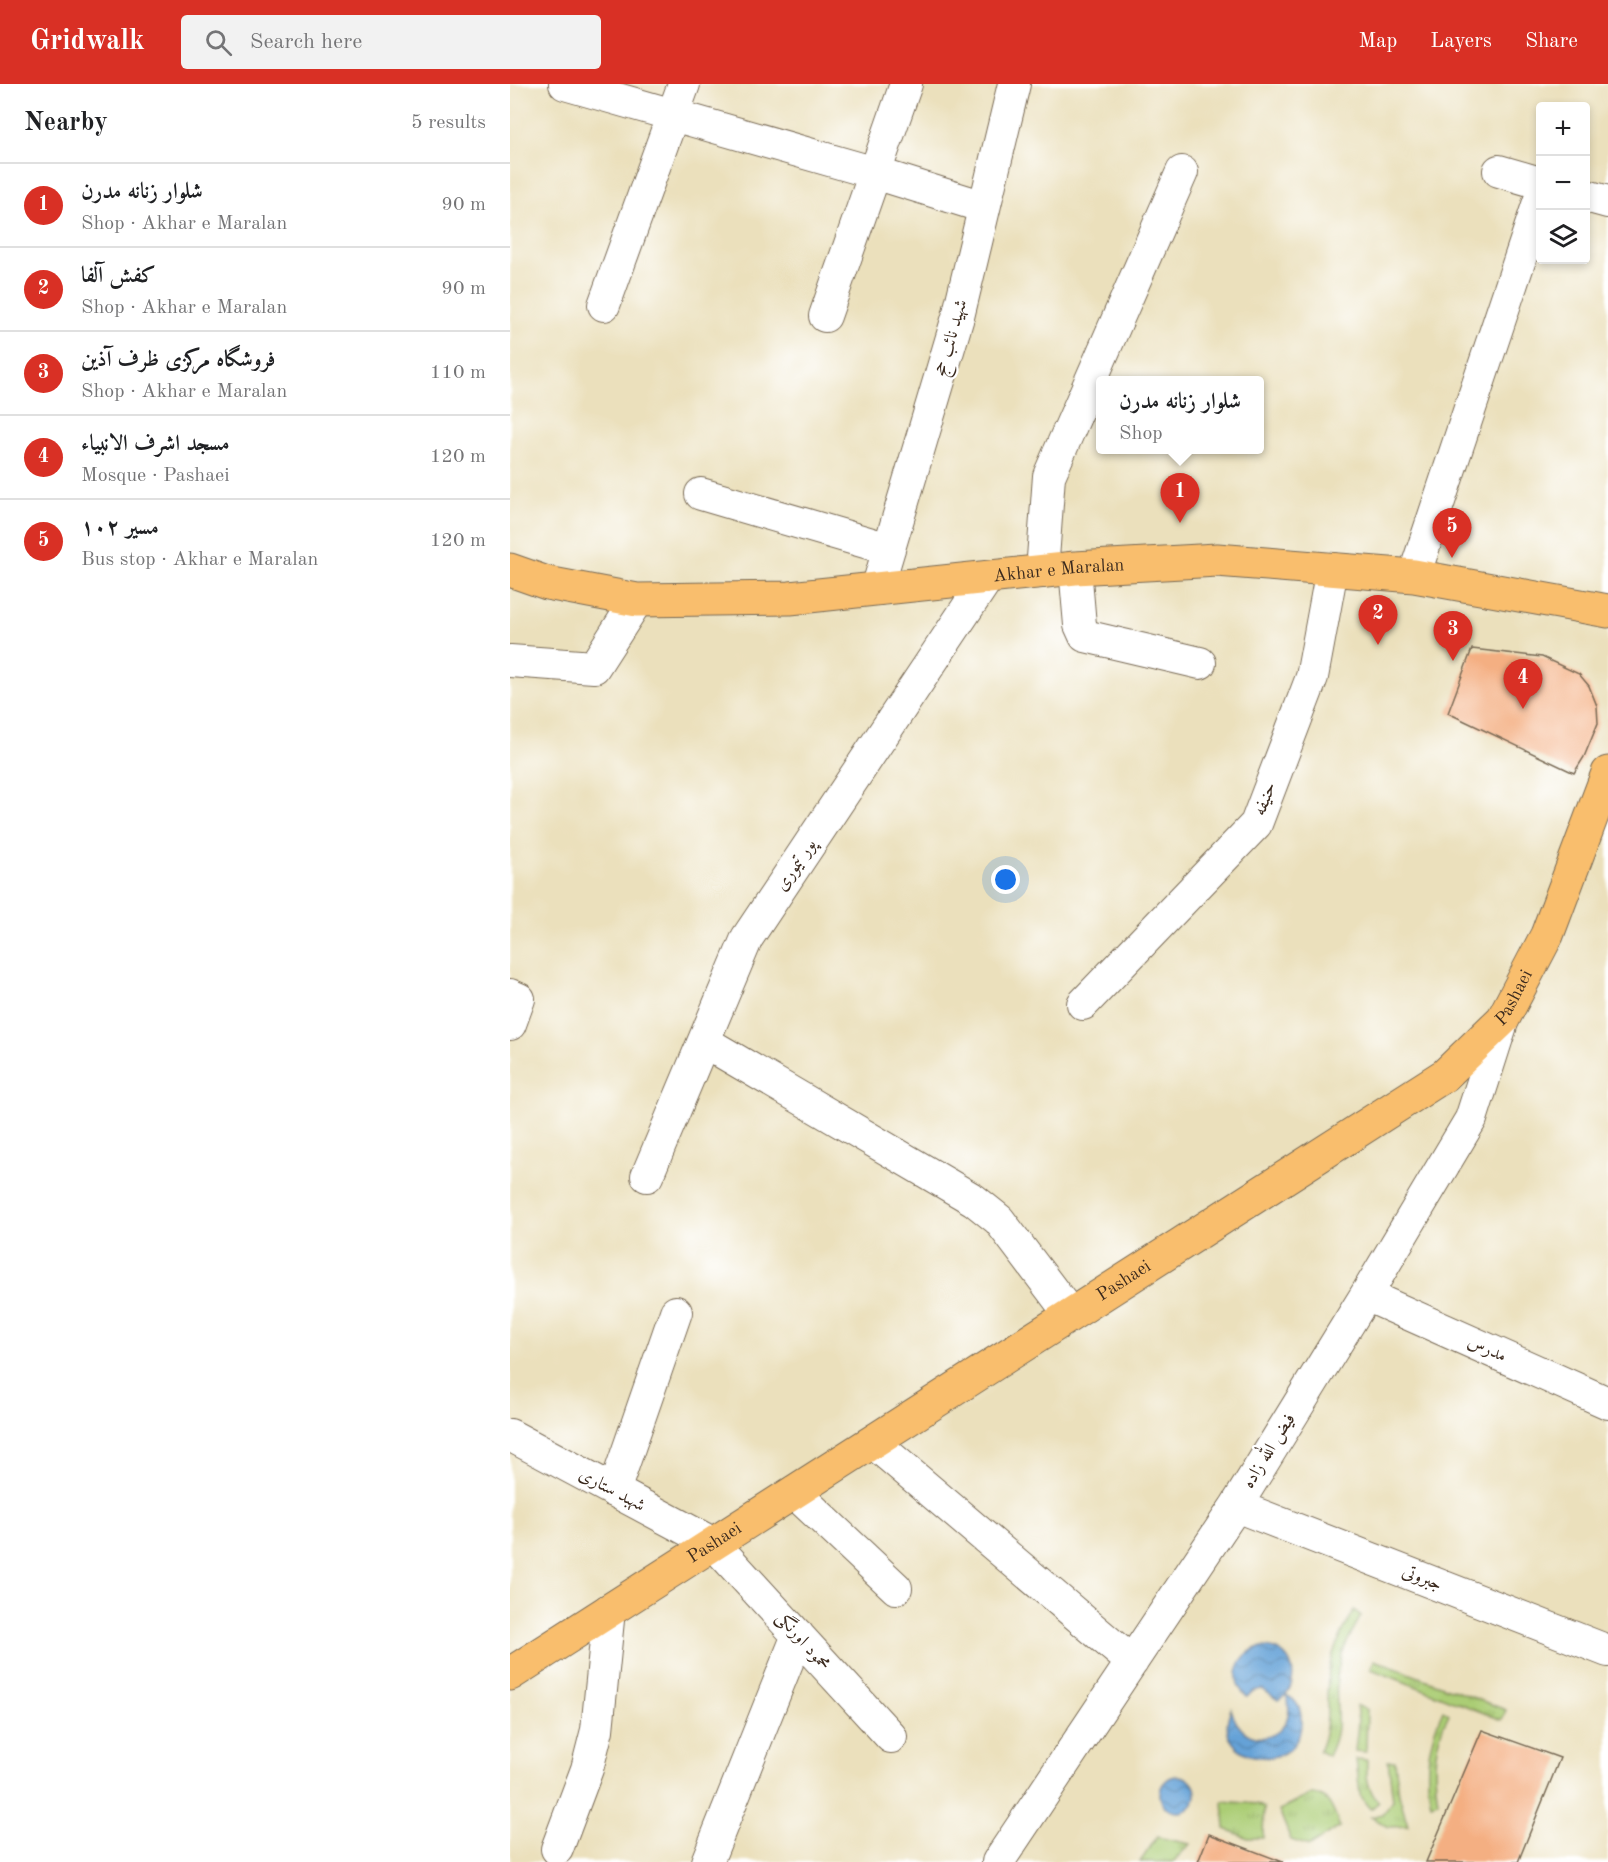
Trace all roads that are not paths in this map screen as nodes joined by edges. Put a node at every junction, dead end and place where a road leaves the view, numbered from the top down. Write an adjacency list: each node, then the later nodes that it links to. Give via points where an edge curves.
1 (565, 84): 5 (street)
2 (684, 84): 5 (street)
3 (906, 84): 7 (street)
4 (1014, 84): 12 (street, شهید نائب حج)
5 (673, 116): 7 (street); 14 (street)
6 (1499, 171): 9 (street)
7 (876, 172): 12 (street); 15 (street)
8 (1182, 172): 21 (street, via 1049,476)
9 (1536, 182)
10 (1590, 197): 11 (street)
11 (1608, 202)
12 (984, 207): 17 (street, شهید نائب حج, via 958,317)
13 (1536, 210): 22 (street)
14 (604, 305)
15 (825, 316)
16 (701, 494): 17 (street)
17 (889, 549): 24 (street, شهید نائب حج)
18 (1075, 568): 19 (main road, Akhar e Maralan, via 1216,560); 21 (main road, Akhar e Maralan); 28 (street, via 1080,625 1085,636)
19 (1332, 569): 22 (main road, Akhar e Maralan); 31 (street, حنیفه, via 1312,677 1256,824)
20 (510, 570): 25 (main road, Akhar e Maralan, via 547,583)
21 (1042, 572): 23 (main road, Akhar e Maralan)
22 (1414, 576): 26 (main road, Akhar e Maralan)
23 (988, 577): 24 (main road, Akhar e Maralan); 34 (street, پور تیموری, via 747,938)
24 (877, 589): 25 (main road, Akhar e Maralan, via 790,598)
25 (637, 600): 27 (street, via 594,667)
26 (1608, 610)
27 (510, 661)
28 (1200, 663)
29 (1608, 773): 32 (main road, Pashaei, via 1547,935)
30 (510, 995): 33 (street, via 519,999)
31 (1083, 1004)
32 (1503, 1019): 36 (street, فیض الله زاده, via 1471,1119); 38 (main road, Pashaei, via 1445,1075)
33 (510, 1024)
34 (705, 1042): 35 (street, پور تیموری); 38 (street, via 974,1200 999,1220)
35 (647, 1176)
36 (1366, 1294): 39 (street, مدرس); 44 (street, فیض الله زاده)
37 (676, 1312): 42 (street)
38 (1070, 1314): 41 (main road, Pashaei)
39 (1608, 1403)
40 (510, 1435): 42 (street, شهبد ستاری)
41 (874, 1443): 43 (main road, Pashaei); 50 (street)
42 (614, 1491): 45 (street, شهبد ستاری)
43 (794, 1492): 45 (main road, Pashaei); 46 (street)
44 (1236, 1506): 49 (street, جبروتی); 50 (street, فیض الله زاده)
45 (714, 1544): 47 (main road, Pashaei); 48 (street, محمود اورنگی)
46 (896, 1588)
47 (609, 1610): 51 (main road, Pashaei); 53 (street, via 597,1730)
48 (798, 1635): 52 (street, محمود اورنگی); 54 (street)
49 (1608, 1651)
50 (1132, 1662): 55 (street, فیض الله زاده)
51 (510, 1674)
52 (891, 1737)
53 (557, 1849)
54 (707, 1862)
55 (998, 1862)

